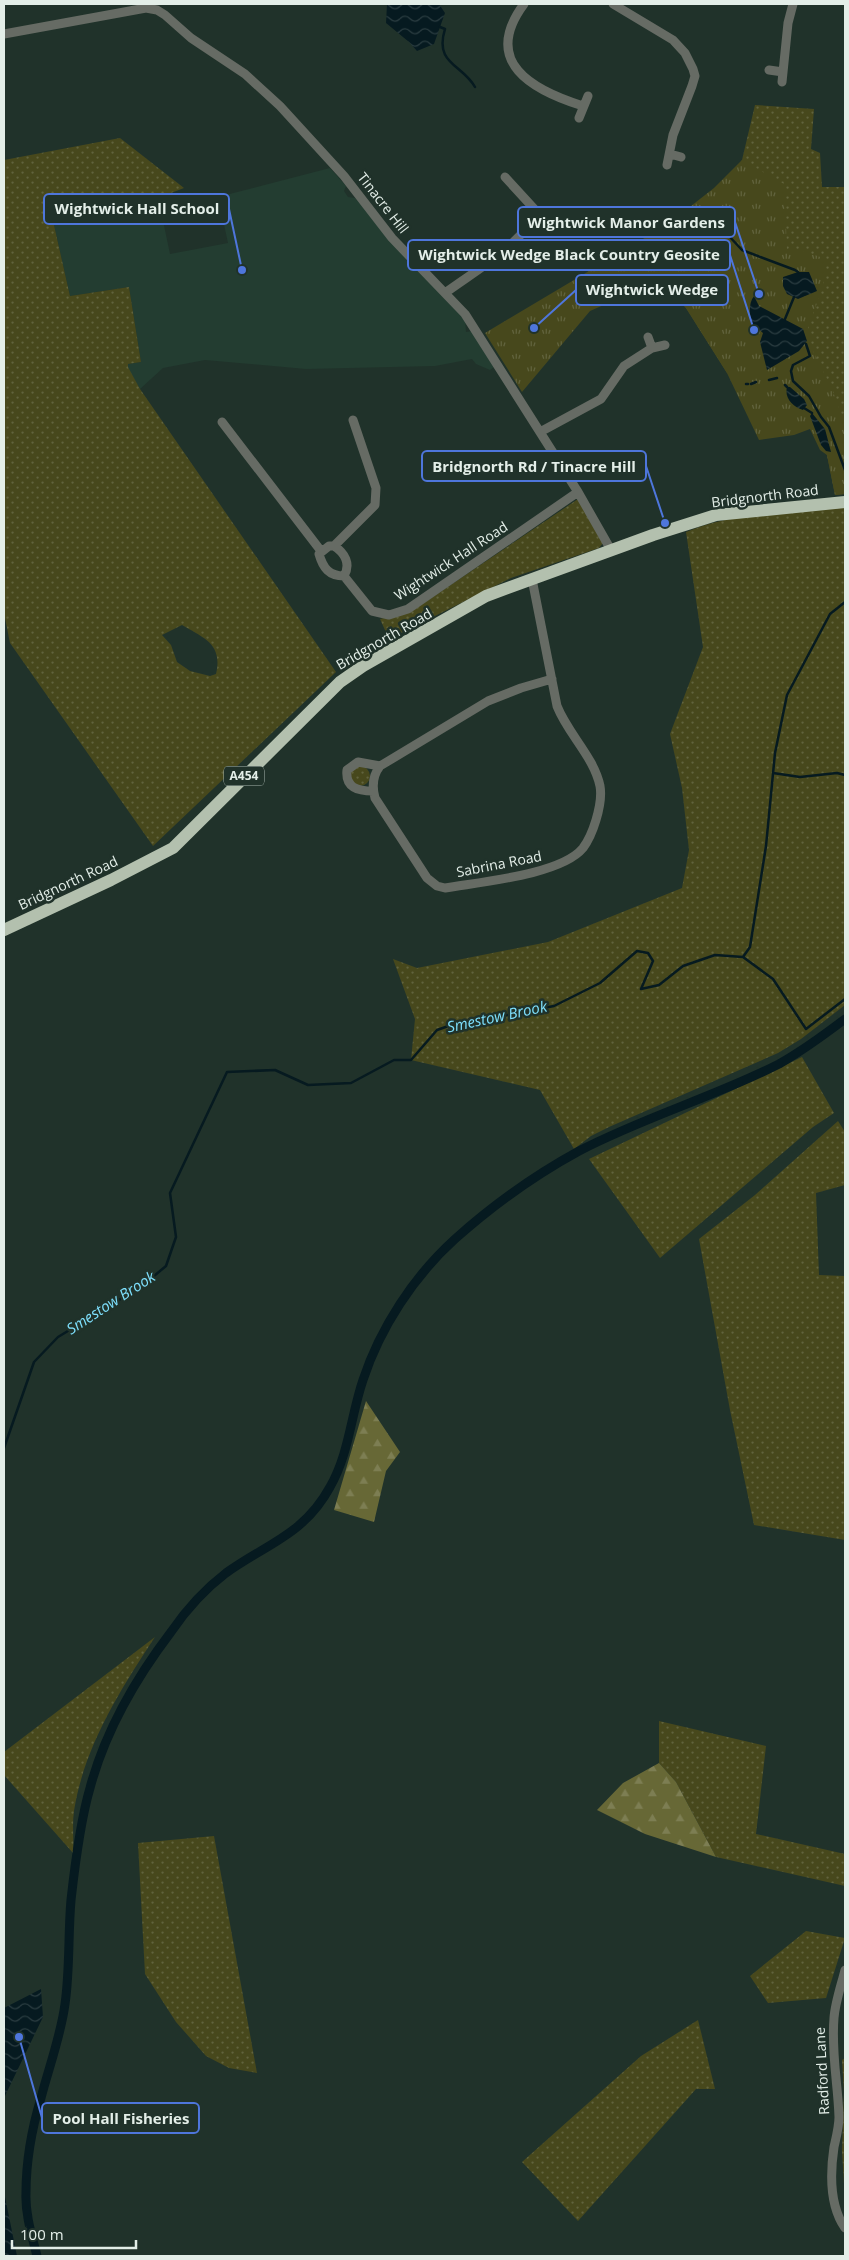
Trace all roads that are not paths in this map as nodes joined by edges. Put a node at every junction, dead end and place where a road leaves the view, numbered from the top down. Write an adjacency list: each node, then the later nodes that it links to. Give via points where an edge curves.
1 (524, 4): 11 (street, via 509,33 509,51 516,68 529,82 554,97)
2 (613, 4): 5 (street)
3 (793, 4): 8 (street)
4 (159, 7): 6 (street); 19 (street, Tinacre Hill, via 191,38 245,74 280,106 344,176 392,238)
5 (628, 7): 13 (street, via 673,40 693,69 695,76 673,135)
6 (4, 34)
7 (769, 70): 8 (street)
8 (783, 72): 9 (street)
9 (782, 82)
10 (588, 96): 11 (street)
11 (583, 106): 12 (street)
12 (579, 118)
13 (670, 154): 14 (street); 15 (street)
14 (681, 157)
15 (667, 165)
16 (505, 177): 17 (street)
17 (538, 213): 18 (street); 19 (street, via 516,241)
18 (564, 218)
19 (445, 293): 25 (street, Tinacre Hill, via 465,314)
20 (648, 337): 22 (street)
21 (665, 345): 22 (street)
22 (652, 348): 25 (street, via 624,366 601,399)
23 (353, 420): 28 (street, via 377,499 375,505)
24 (222, 422): 30 (street)
25 (540, 432): 26 (street, Tinacre Hill)
26 (578, 492): 29 (street, Tinacre Hill); 31 (street, Wightwick Hall Road, via 408,609 389,615 372,611)
27 (845, 502): 29 (highway, Bridgnorth Road / A454, via 716,515)
28 (334, 546): 30 (street); 31 (street, via 344,554 347,562)
29 (611, 550): 32 (highway, Bridgnorth Road / A454)
30 (321, 551): 31 (street, via 319,554 324,567 331,574)
31 (344, 576)
32 (532, 578): 33 (street, Sabrina Road); 36 (highway, Bridgnorth Road / A454, via 486,596 362,666 340,682 173,848)
33 (552, 679): 34 (street, via 488,701); 35 (street, Sabrina Road, via 560,714 594,769 600,787 592,832 582,849 565,861 548,869 445,888 436,886 426,878)
34 (380, 766): 35 (street, via 375,773); 35 (street, via 358,762 347,770 350,786 361,791)
35 (373, 790)
36 (4, 930)
37 (845, 1970): 38 (street, Radford Lane, via 834,2017 834,2080 839,2118 832,2186 838,2218)
38 (845, 2228)

